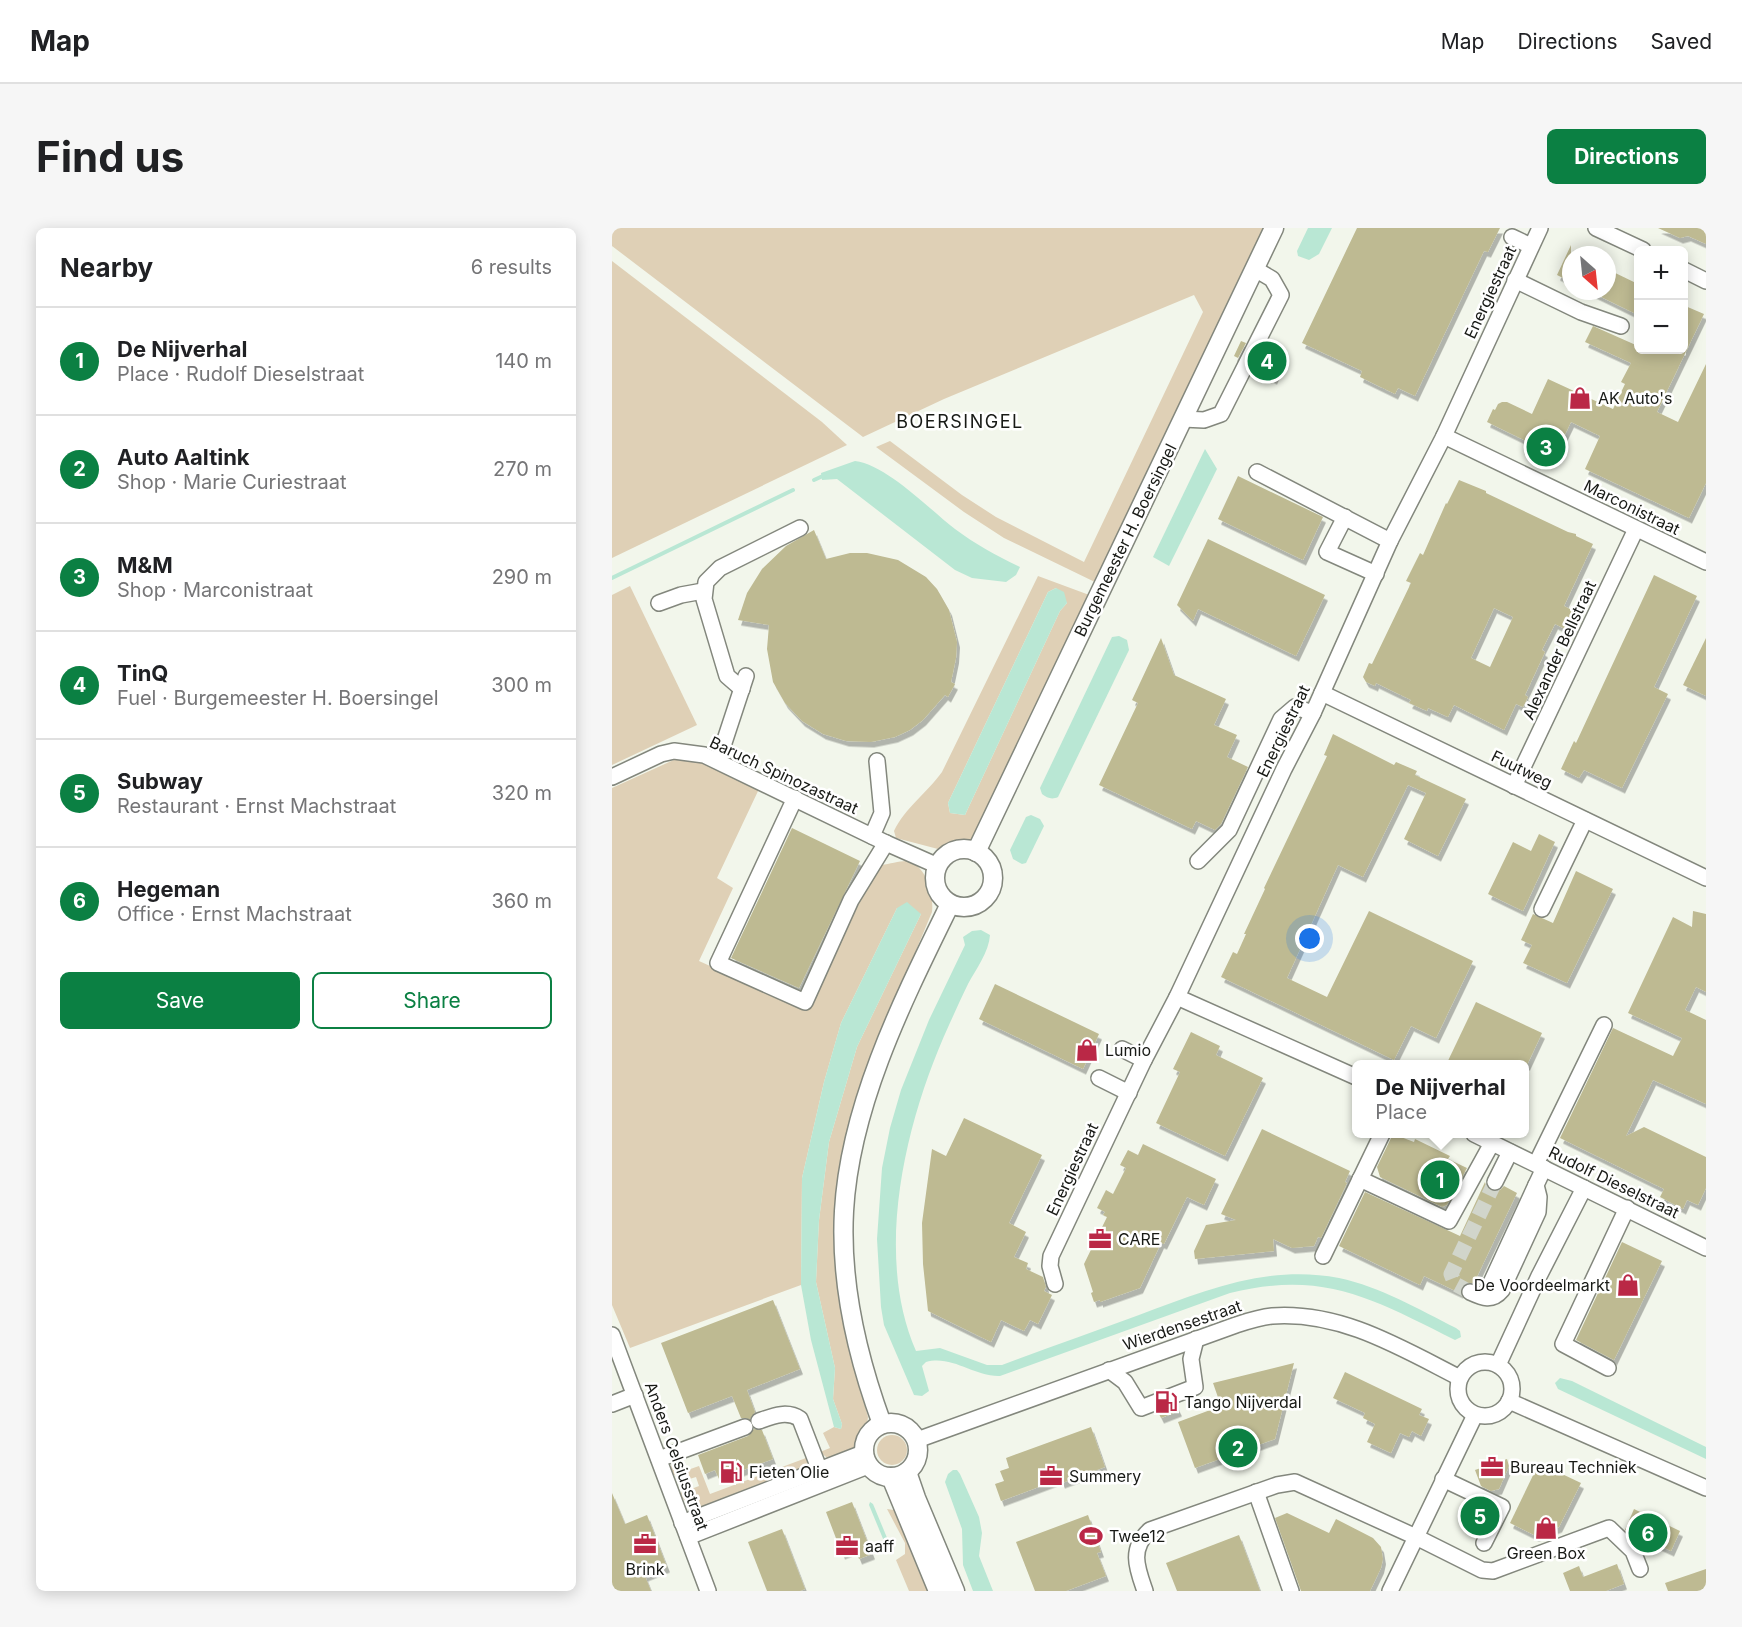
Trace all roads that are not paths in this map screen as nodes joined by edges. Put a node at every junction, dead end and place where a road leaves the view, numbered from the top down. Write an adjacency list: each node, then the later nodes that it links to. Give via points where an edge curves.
1 (1274, 228): 7 (main road, Burgemeester H. Boersingel)
2 (1540, 228): 5 (street, Energiestraat)
3 (1596, 228): 6 (street)
4 (1512, 237): 5 (street)
5 (1531, 246): 9 (street, Energiestraat)
6 (1634, 246)
7 (1255, 269): 12 (main road, Burgemeester H. Boersingel); 12 (street, via 1272,279 1281,295 1221,414 1204,420)
8 (1688, 272): 10 (street)
9 (1515, 280): 11 (street, via 1581,312); 13 (street, Energiestraat)
10 (1706, 280)
11 (1621, 326)
12 (1183, 419): 32 (main road, Burgemeester H. Boersingel)
13 (1444, 436): 17 (street, Marconistraat); 18 (street, Energiestraat)
14 (1257, 472): 15 (street)
15 (1345, 517): 18 (street); 20 (street, via 1327,552)
16 (800, 528): 21 (street, via 720,568 706,582)
17 (1636, 529): 19 (street, Marconistraat); 28 (street, Alexander Bellstraat)
18 (1390, 541): 20 (street, Energiestraat)
19 (1706, 562)
20 (1376, 574): 23 (street, Energiestraat)
21 (704, 591): 22 (street); 25 (street, via 727,676 744,682)
22 (659, 603)
23 (1322, 693): 24 (street, Energiestraat); 28 (street, Fuutweg)
24 (1313, 713): 33 (street, via 1295,707 1281,719 1229,830); 38 (street, Energiestraat)
25 (718, 761): 27 (street, Baruch Spinozastraat, via 704,755 674,752); 29 (street, Baruch Spinozastraat)
26 (877, 761): 31 (street, via 882,813)
27 (612, 777)
28 (1514, 786): 30 (street, Fuutweg)
29 (795, 798): 31 (street, Baruch Spinozastraat); 31 (street, via 718,963 805,1002)
30 (1585, 820): 35 (street, Fuutweg); 37 (street)
31 (879, 840): 34 (street, Baruch Spinozastraat)
32 (976, 852): 34 (main road, via 954,851); 36 (main road, via 992,872 990,891 976,905)
33 (1198, 861)
34 (938, 866): 36 (main road, via 936,887)
35 (1706, 878)
36 (950, 904): 70 (main road, via 908,990 866,1100 844,1210 845,1278 852,1320)
37 (1542, 909)
38 (1177, 997): 41 (street, Energiestraat); 42 (street)
39 (1604, 1025): 49 (street)
40 (1122, 1049): 41 (street)
41 (1144, 1060): 44 (street, Energiestraat)
42 (1352, 1075)
43 (1099, 1078): 44 (street)
44 (1129, 1093): 57 (street, Energiestraat, via 1049,1261)
45 (1380, 1138): 50 (street)
46 (1482, 1138): 47 (street, Rudolf Dieselstraat)
47 (1492, 1143): 48 (street, Rudolf Dieselstraat); 50 (street, via 1449,1221)
48 (1510, 1152): 49 (street, Rudolf Dieselstraat); 51 (street)
49 (1540, 1166): 52 (street); 53 (street, Rudolf Dieselstraat)
50 (1360, 1179): 56 (street)
51 (1495, 1182)
52 (1536, 1185): 58 (street); 59 (street, via 1538,1212 1502,1290 1488,1299)
53 (1584, 1188): 54 (street, Rudolf Dieselstraat); 62 (street)
54 (1627, 1208): 55 (street, Rudolf Dieselstraat); 63 (street, via 1563,1344)
55 (1705, 1244)
56 (1323, 1256)
57 (1055, 1284)
58 (1489, 1287)
59 (1470, 1292)
60 (612, 1335): 66 (street, Anders Celsiusstraat)
61 (1196, 1339): 64 (street, Wierdensestraat); 64 (street, via 1191,1359 1195,1387 1141,1408 1125,1382); 65 (street, Wierdensestraat, via 1259,1318 1316,1318 1371,1334)
62 (1498, 1365): 65 (street, via 1476,1363); 67 (street, via 1511,1382)
63 (1608, 1368)
64 (1109, 1370): 71 (street, Wierdensestraat)
65 (1460, 1378): 69 (street, via 1460,1399)
66 (635, 1395): 68 (street); 72 (street, Anders Celsiusstraat)
67 (1509, 1401): 69 (street, via 1490,1416); 77 (street)
68 (612, 1404)
69 (1475, 1414): 76 (street)
70 (882, 1424): 71 (main road, via 904,1426); 73 (main road, via 866,1436)
71 (916, 1440): 75 (main road, via 917,1458)
72 (658, 1459): 74 (street, via 780,1414 794,1414 800,1419); 79 (street, Anders Celsiusstraat)
73 (866, 1460): 74 (street); 75 (main road, via 877,1473); 79 (street)
74 (820, 1471): 79 (street)
75 (899, 1475): 84 (main road); 85 (main road, via 916,1498)
76 (1443, 1479): 80 (street); 81 (street, via 1502,1507)
77 (1706, 1488)
78 (1256, 1492): 80 (street, via 1295,1482); 86 (street, via 1150,1530 1138,1548 1136,1567); 87 (street)
79 (685, 1530): 83 (street, Anders Celsiusstraat)
80 (1416, 1537): 81 (street); 88 (street)
81 (1467, 1562): 82 (street, via 1493,1571 1609,1528 1633,1551)
82 (1640, 1569)
83 (708, 1591)
84 (938, 1591)
85 (955, 1591)
86 (1145, 1591)
87 (1291, 1591)
88 (1390, 1591)

